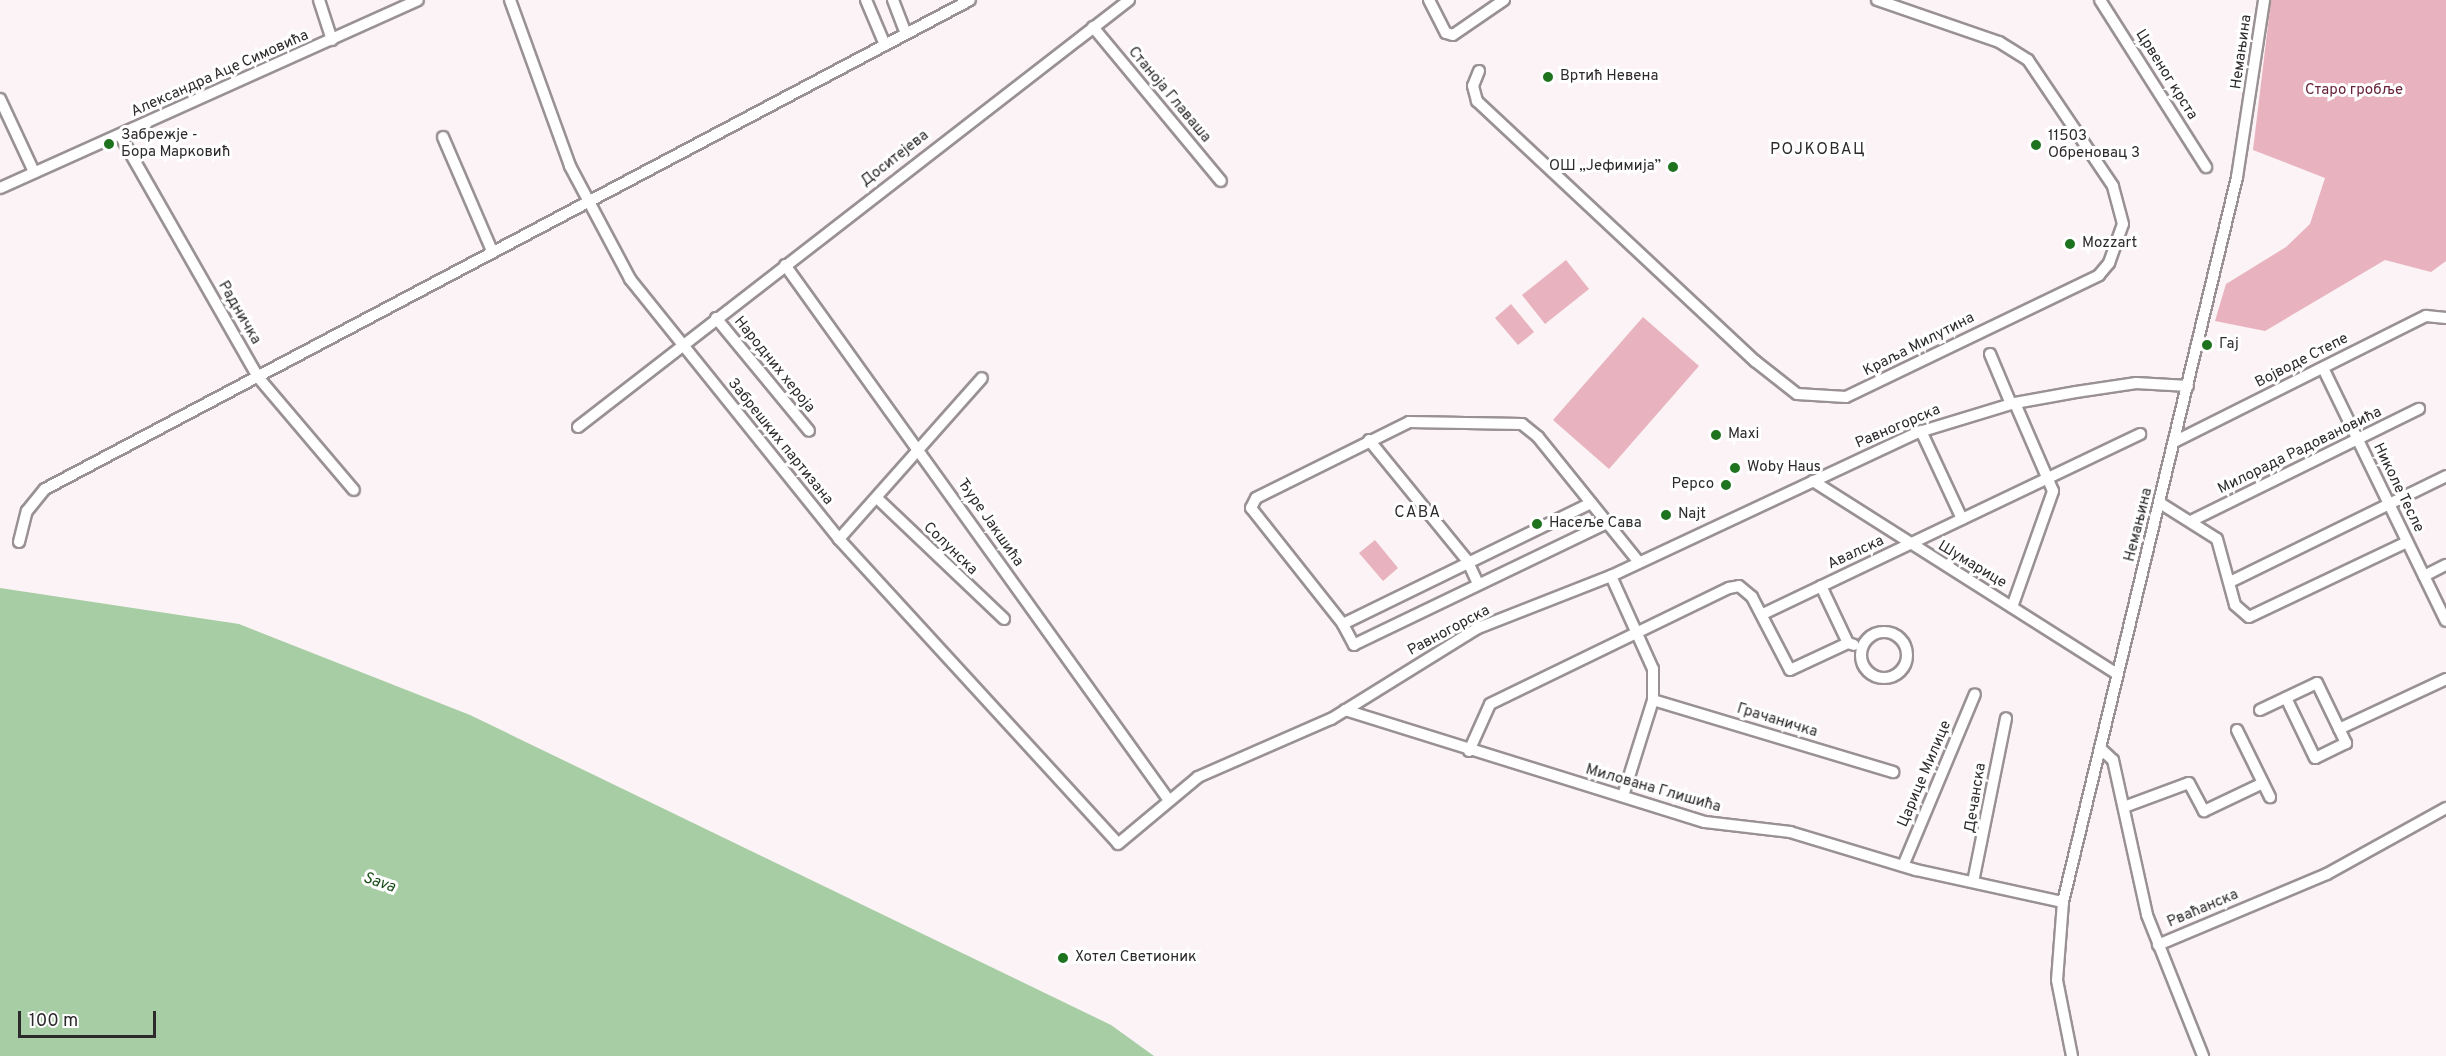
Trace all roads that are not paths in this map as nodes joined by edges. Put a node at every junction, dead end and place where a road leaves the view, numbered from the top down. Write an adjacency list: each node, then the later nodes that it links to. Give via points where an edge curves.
1 (319, 0): 15 (street)
2 (418, 0): 15 (street, Александра Аце Симовића)
3 (510, 0): 25 (street, Забрешких партизана)
4 (866, 0): 16 (street)
5 (893, 0): 14 (street)
6 (970, 0): 14 (street)
7 (1129, 0): 13 (street, Доситејева)
8 (1429, 0): 9 (street, via 1446,33 1453,35)
9 (1504, 0)
10 (1877, 0): 17 (street, Краља Милутина, via 1999,42 2028,60 2113,186 2123,225 2099,276 1846,397 1797,394 1755,362 1477,101 1473,86)
11 (2100, 0): 21 (street, Црвеног крста)
12 (2264, 0): 35 (street, Немањина, via 2239,165)
13 (1093, 27): 23 (street, Станоја Главаша); 27 (street, Доситејева)
14 (906, 34): 16 (street)
15 (332, 40): 19 (street, Александра Аце Симовића)
16 (885, 45): 25 (street)
17 (1479, 71)
18 (0, 99): 22 (street)
19 (120, 135): 22 (street, Александра Аце Симовића); 33 (street, Радничка)
20 (443, 137): 26 (street)
21 (2206, 167)
22 (34, 172): 24 (street, Александра Аце Симовића)
23 (1221, 181)
24 (0, 188)
25 (586, 202): 26 (street); 30 (street, Забрешких партизана, via 630,279)
26 (492, 251): 33 (street)
27 (784, 265): 28 (street, Доситејева); 45 (street, Ђуре Јакшића)
28 (716, 318): 30 (street, Доситејева); 39 (street, Народних хероја)
29 (2446, 318): 32 (street, Војводе Степе, via 2426,316)
30 (682, 345): 38 (street, Доситејева); 57 (street, Забрешких партизана)
31 (1990, 354): 36 (street)
32 (2323, 368): 42 (street, Николе Тесле); 44 (street, Војводе Степе)
33 (258, 377): 49 (street, Радничка); 58 (street, via 45,489 27,511)
34 (982, 378): 45 (street)
35 (2188, 386): 36 (street, Равногорска, via 2136,383); 44 (street, Немањина)
36 (2013, 404): 40 (street, Равногорска); 46 (street)
37 (2419, 409): 42 (street, Милорада Радовановића)
38 (578, 427)
39 (809, 431)
40 (1921, 431): 48 (street, Равногорска); 54 (street)
41 (2140, 434): 46 (street, Авалска)
42 (2358, 439): 53 (street, Николе Тесле); 55 (street, Милорада Радовановића)
43 (1369, 440): 51 (street, Равногорска, via 1418,420 1522,424); 61 (street, Равногорска); 73 (street, Равногорска, via 1256,498 1251,508)
44 (2174, 442): 52 (street, Немањина)
45 (919, 449): 50 (street); 93 (street, Ђуре Јакшића)
46 (2050, 476): 54 (street, Авалска); 69 (street, via 2050,508)
47 (2446, 476): 53 (street)
48 (1813, 481): 60 (street, Шумарице); 62 (street, Равногорска)
49 (354, 490)
50 (878, 499): 57 (street); 71 (street, Солунска)
51 (1591, 503): 56 (street, Равногорска); 61 (street)
52 (2160, 503): 55 (street); 77 (street, Немањина)
53 (2389, 503): 59 (street, Николе Тесле); 66 (street)
54 (1962, 519): 60 (street, Авалска)
55 (2193, 520): 66 (street, via 2221,544)
56 (1607, 523): 62 (street, Равногорска); 67 (street, Равногорска)
57 (839, 539): 96 (street, Забрешких партизана)
58 (19, 542)
59 (2407, 542): 65 (street, Николе Тесле); 66 (street, via 2252,617 2237,610)
60 (1909, 544): 68 (street, Авалска); 69 (street, Шумарице)
61 (1467, 560): 67 (street, Равногорска); 73 (street)
62 (1639, 562): 64 (street, Равногорска)
63 (2446, 565): 65 (street)
64 (1611, 576): 74 (street); 82 (street, Равногорска, via 1478,628)
65 (2424, 576): 72 (street, Николе Тесле)
66 (2230, 582)
67 (1478, 584): 73 (street, Равногорска, via 1354,645)
68 (1821, 586): 70 (street, Авалска); 75 (street)
69 (2012, 607): 77 (street, Шумарице)
70 (1763, 614): 74 (street, via 1739,586); 75 (street, via 1790,670)
71 (1004, 620)
72 (2446, 621)
73 (1343, 624)
74 (1636, 631): 81 (street, via 1653,669); 88 (street, via 1490,704)
75 (1848, 643): 76 (street)
76 (1862, 648): 76 (street, via 1865,668 1877,677 1897,674 1906,663 1906,649 1892,634 1877,633)
77 (2117, 674): 87 (street, Немањина)
78 (2446, 679): 85 (street)
79 (1975, 694): 97 (street, Царице Милице)
80 (2286, 698): 83 (street); 85 (street, via 2317,683); 85 (street, via 2314,758 2346,743)
81 (1653, 700): 89 (street, Грачаничка); 91 (street)
82 (1346, 710): 88 (street, Милована Глишића); 93 (street, Равногорска, via 1198,777)
83 (2260, 710)
84 (2006, 718): 98 (street, Дечанска)
85 (2339, 729)
86 (2237, 730): 90 (street)
87 (2101, 749): 94 (street, Рваћанска, via 2113,760); 99 (street, Немањина)
88 (1469, 752): 91 (street, Милована Глишића)
89 (1893, 772)
90 (2263, 783): 92 (street); 94 (street, via 2204,811 2189,783)
91 (1623, 796): 97 (street, Милована Глишића, via 1705,822 1790,832)
92 (2270, 797)
93 (1168, 799): 96 (street, Равногорска)
94 (2124, 807): 100 (street, Рваћанска)
95 (2446, 808): 100 (street, Рваћанска, via 2326,874)
96 (1118, 844)
97 (1903, 866): 98 (street, Милована Глишића)
98 (1973, 882): 99 (street, Милована Глишића)
99 (2063, 902): 101 (street, Немањина, via 2057,980)
100 (2158, 945): 102 (street)
101 (2072, 1056)
102 (2203, 1056)

